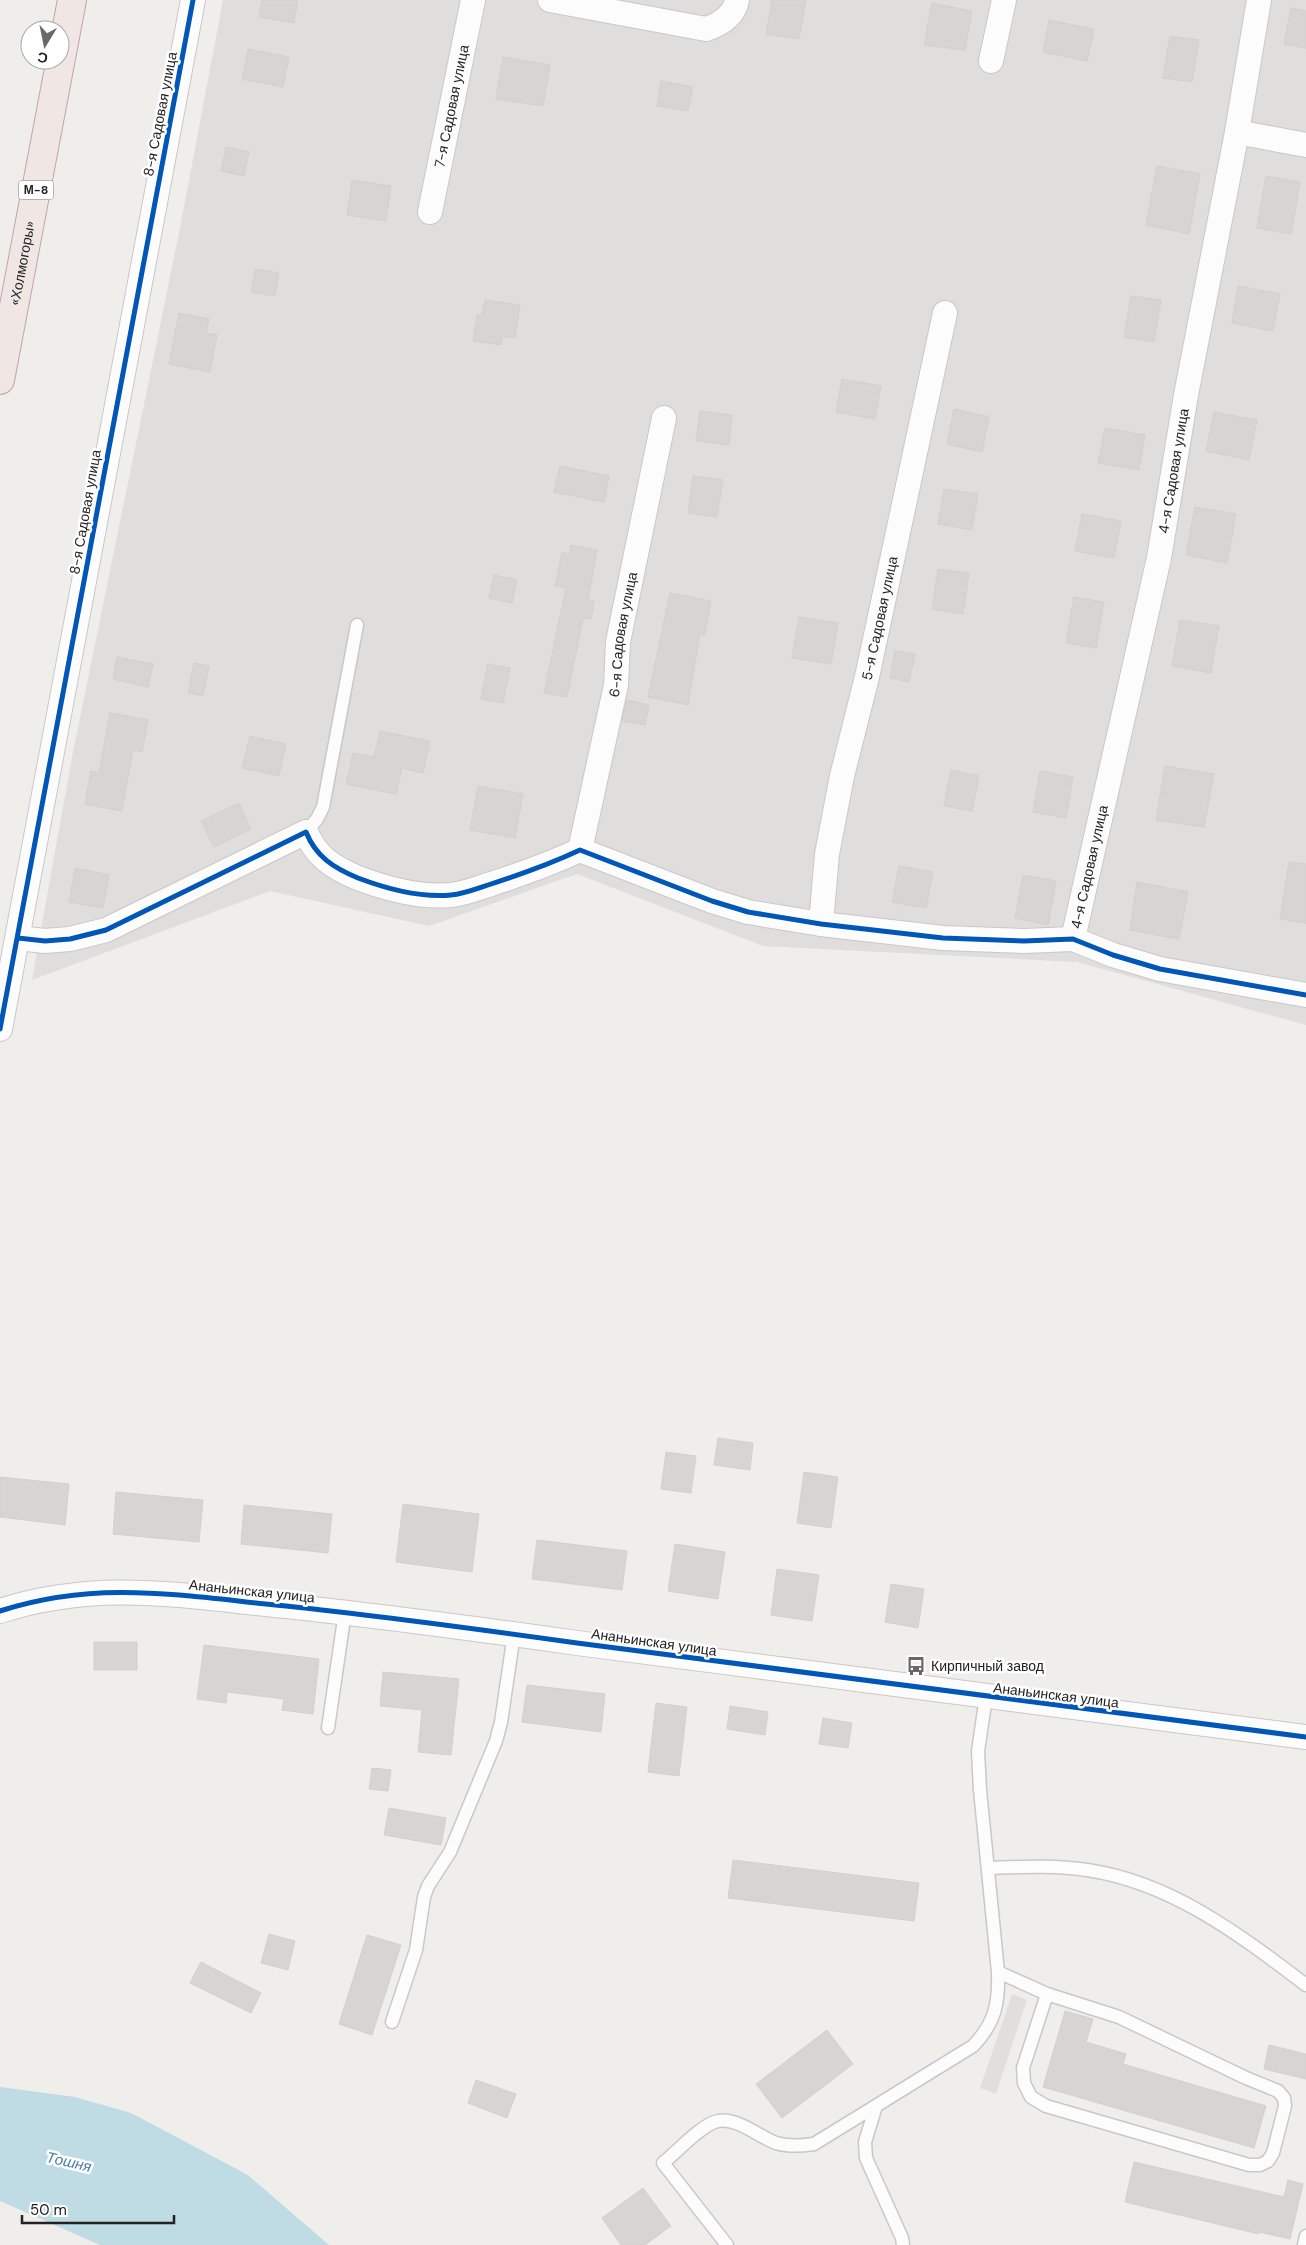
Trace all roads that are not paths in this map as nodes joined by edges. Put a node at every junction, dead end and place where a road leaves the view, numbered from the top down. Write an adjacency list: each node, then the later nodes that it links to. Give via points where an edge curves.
1 (72, 0): 13 (highway, «Холмогоры» / М-8)
2 (193, 0): 19 (street, 8-я Садовая улица)
3 (473, 0): 11 (street, 7-я Садовая улица)
4 (550, 0): 5 (street, via 706,29 720,25 735,10)
5 (737, 0)
6 (1004, 0): 8 (street)
7 (1259, 0): 9 (street, 4-я Садовая улица)
8 (991, 61)
9 (1237, 132): 10 (street); 20 (street, 4-я Садовая улица, via 1186,395 1159,558)
10 (1306, 145)
11 (430, 212)
12 (945, 313): 18 (street, 5-я Садовая улица, via 826,854)
13 (0, 380)
14 (664, 418): 17 (street, 6-я Садовая улица, via 618,642 616,685)
15 (357, 625): 16 (lane, via 323,807)
16 (306, 832): 17 (street, via 312,848 351,875 383,888 423,895 461,893 535,870); 19 (street, via 106,930 70,939)
17 (580, 850): 18 (street, via 712,901 748,912)
18 (821, 924): 20 (street, via 978,940)
19 (18, 938): 22 (street, 8-я Садовая улица)
20 (1073, 939): 21 (street, via 1160,969)
21 (1306, 995)
22 (0, 1029)
23 (0, 1611): 24 (street, Ананьинская улица, via 59,1596 118,1592)
24 (345, 1612): 25 (street, Ананьинская улица); 27 (lane)
25 (514, 1634): 26 (street, Ананьинская улица); 33 (lane, via 502,1722 450,1852 428,1886 416,1950)
26 (986, 1697): 28 (street, Ананьинская улица); 29 (lane, via 978,1751)
27 (328, 1728)
28 (1306, 1737)
29 (988, 1868): 30 (lane); 31 (lane, via 1088,1870 1140,1883 1197,1908)
30 (998, 1972): 32 (lane); 34 (lane, via 998,1997 985,2034 973,2046)
31 (1306, 1985)
32 (1047, 1994): 32 (lane, via 1111,2014 1278,2091 1285,2106 1268,2161 1249,2165 1046,2106 1031,2097 1024,2083 1023,2068)
33 (392, 2022)
34 (876, 2106): 36 (lane, via 814,2144 796,2147 775,2143 734,2123 719,2120 707,2126 664,2163); 37 (lane, via 865,2142 866,2158)
35 (1306, 2236): 38 (lane)
36 (727, 2245)
37 (903, 2245)
38 (1304, 2245)

